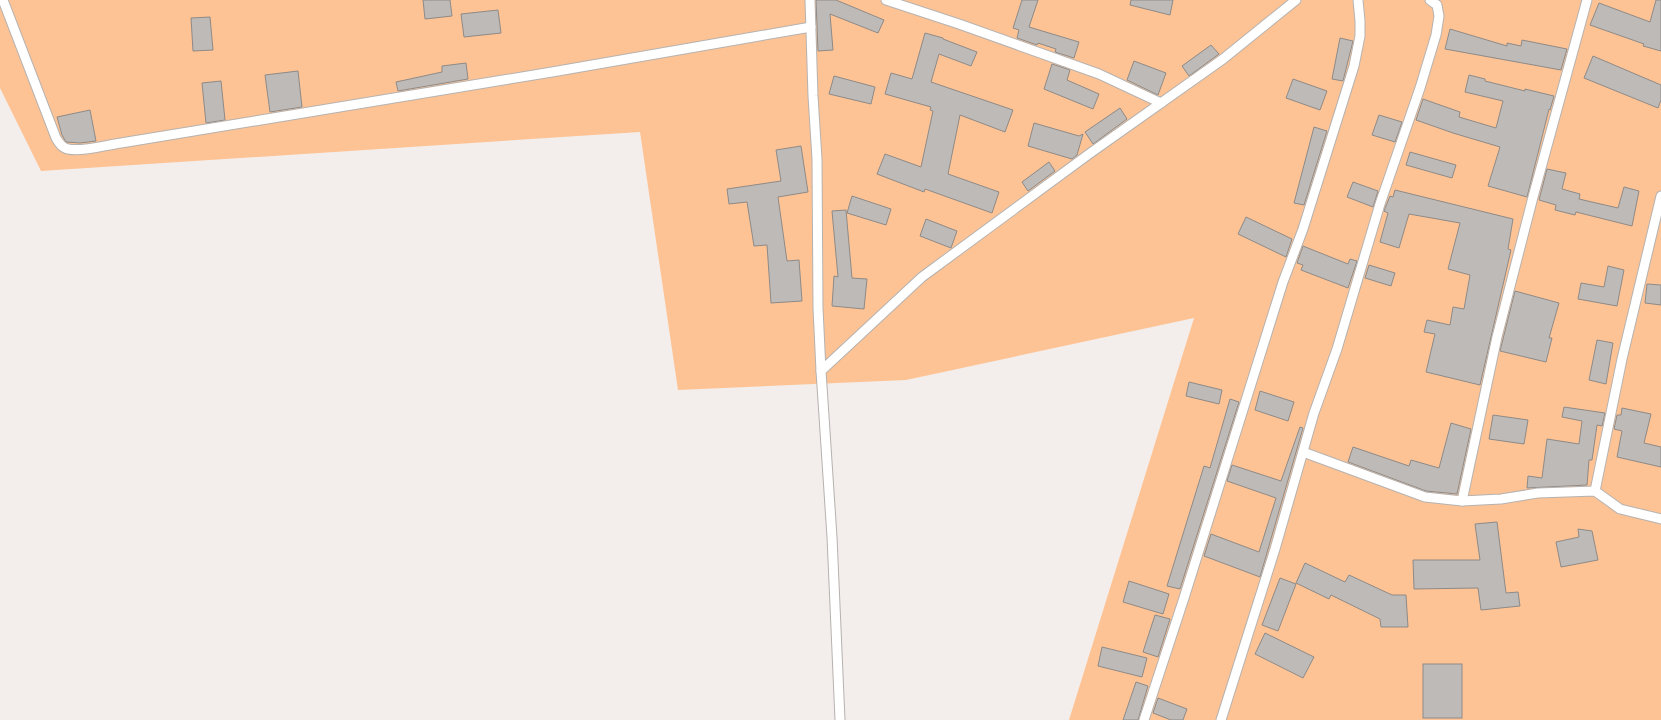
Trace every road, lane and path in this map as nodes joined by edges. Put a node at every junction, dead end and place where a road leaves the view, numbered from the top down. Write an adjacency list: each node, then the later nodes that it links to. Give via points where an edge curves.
1 (3, 0): 8 (lane, via 56,138 67,149 121,143)
2 (810, 0): 8 (lane)
3 (886, 0): 9 (lane, via 1099,74)
4 (1296, 0): 9 (lane, via 1223,59)
5 (1358, 0): 17 (lane, via 1360,36 1354,66)
6 (1430, 0): 12 (lane, via 1437,5 1439,16 1436,35)
7 (1587, 0): 14 (lane, via 1497,337)
8 (811, 27): 11 (lane)
9 (1161, 103): 11 (lane, via 922,277)
10 (1661, 196): 13 (lane, via 1622,359)
11 (821, 371): 16 (lane)
12 (1303, 452): 14 (lane, via 1425,497); 18 (lane)
13 (1595, 492): 14 (lane, via 1538,493); 15 (lane, via 1620,509)
14 (1462, 501)
15 (1661, 519)
16 (840, 720)
17 (1144, 720)
18 (1221, 720)

